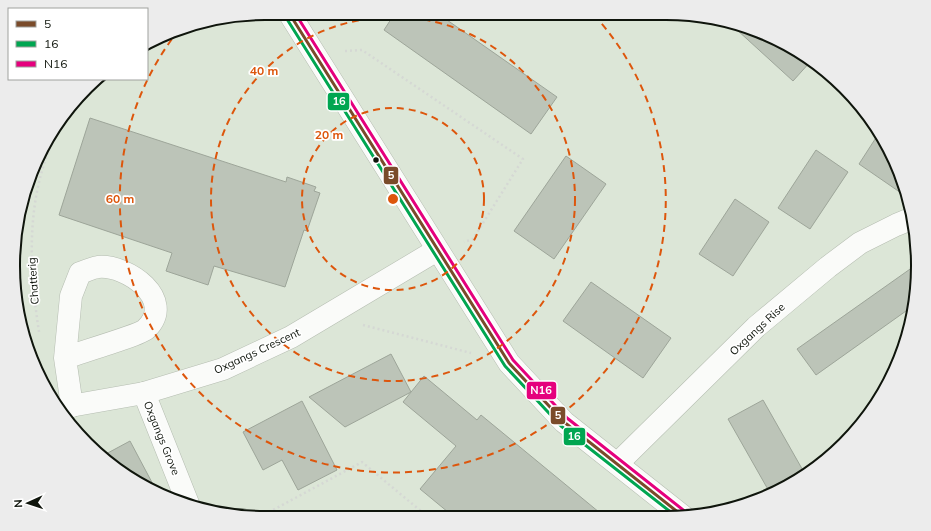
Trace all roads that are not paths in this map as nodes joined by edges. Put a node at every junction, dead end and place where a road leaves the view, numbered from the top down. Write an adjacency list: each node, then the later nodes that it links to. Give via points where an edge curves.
1 (294, 20): 3 (street)
2 (907, 221): 7 (street, Oxgangs Rise, via 860,243 756,327)
3 (437, 250): 5 (street, Oxgangs Crescent, via 291,337 223,369); 7 (street, via 509,363 564,422)
4 (65, 358): 4 (street, via 71,296 80,273 98,267 122,271 143,282 154,298 155,317 146,330); 6 (street)
5 (144, 393): 6 (street, Oxgangs Crescent); 8 (street, Oxgangs Grove)
6 (66, 407)
7 (618, 463): 9 (street)
8 (186, 497)
9 (676, 510)

